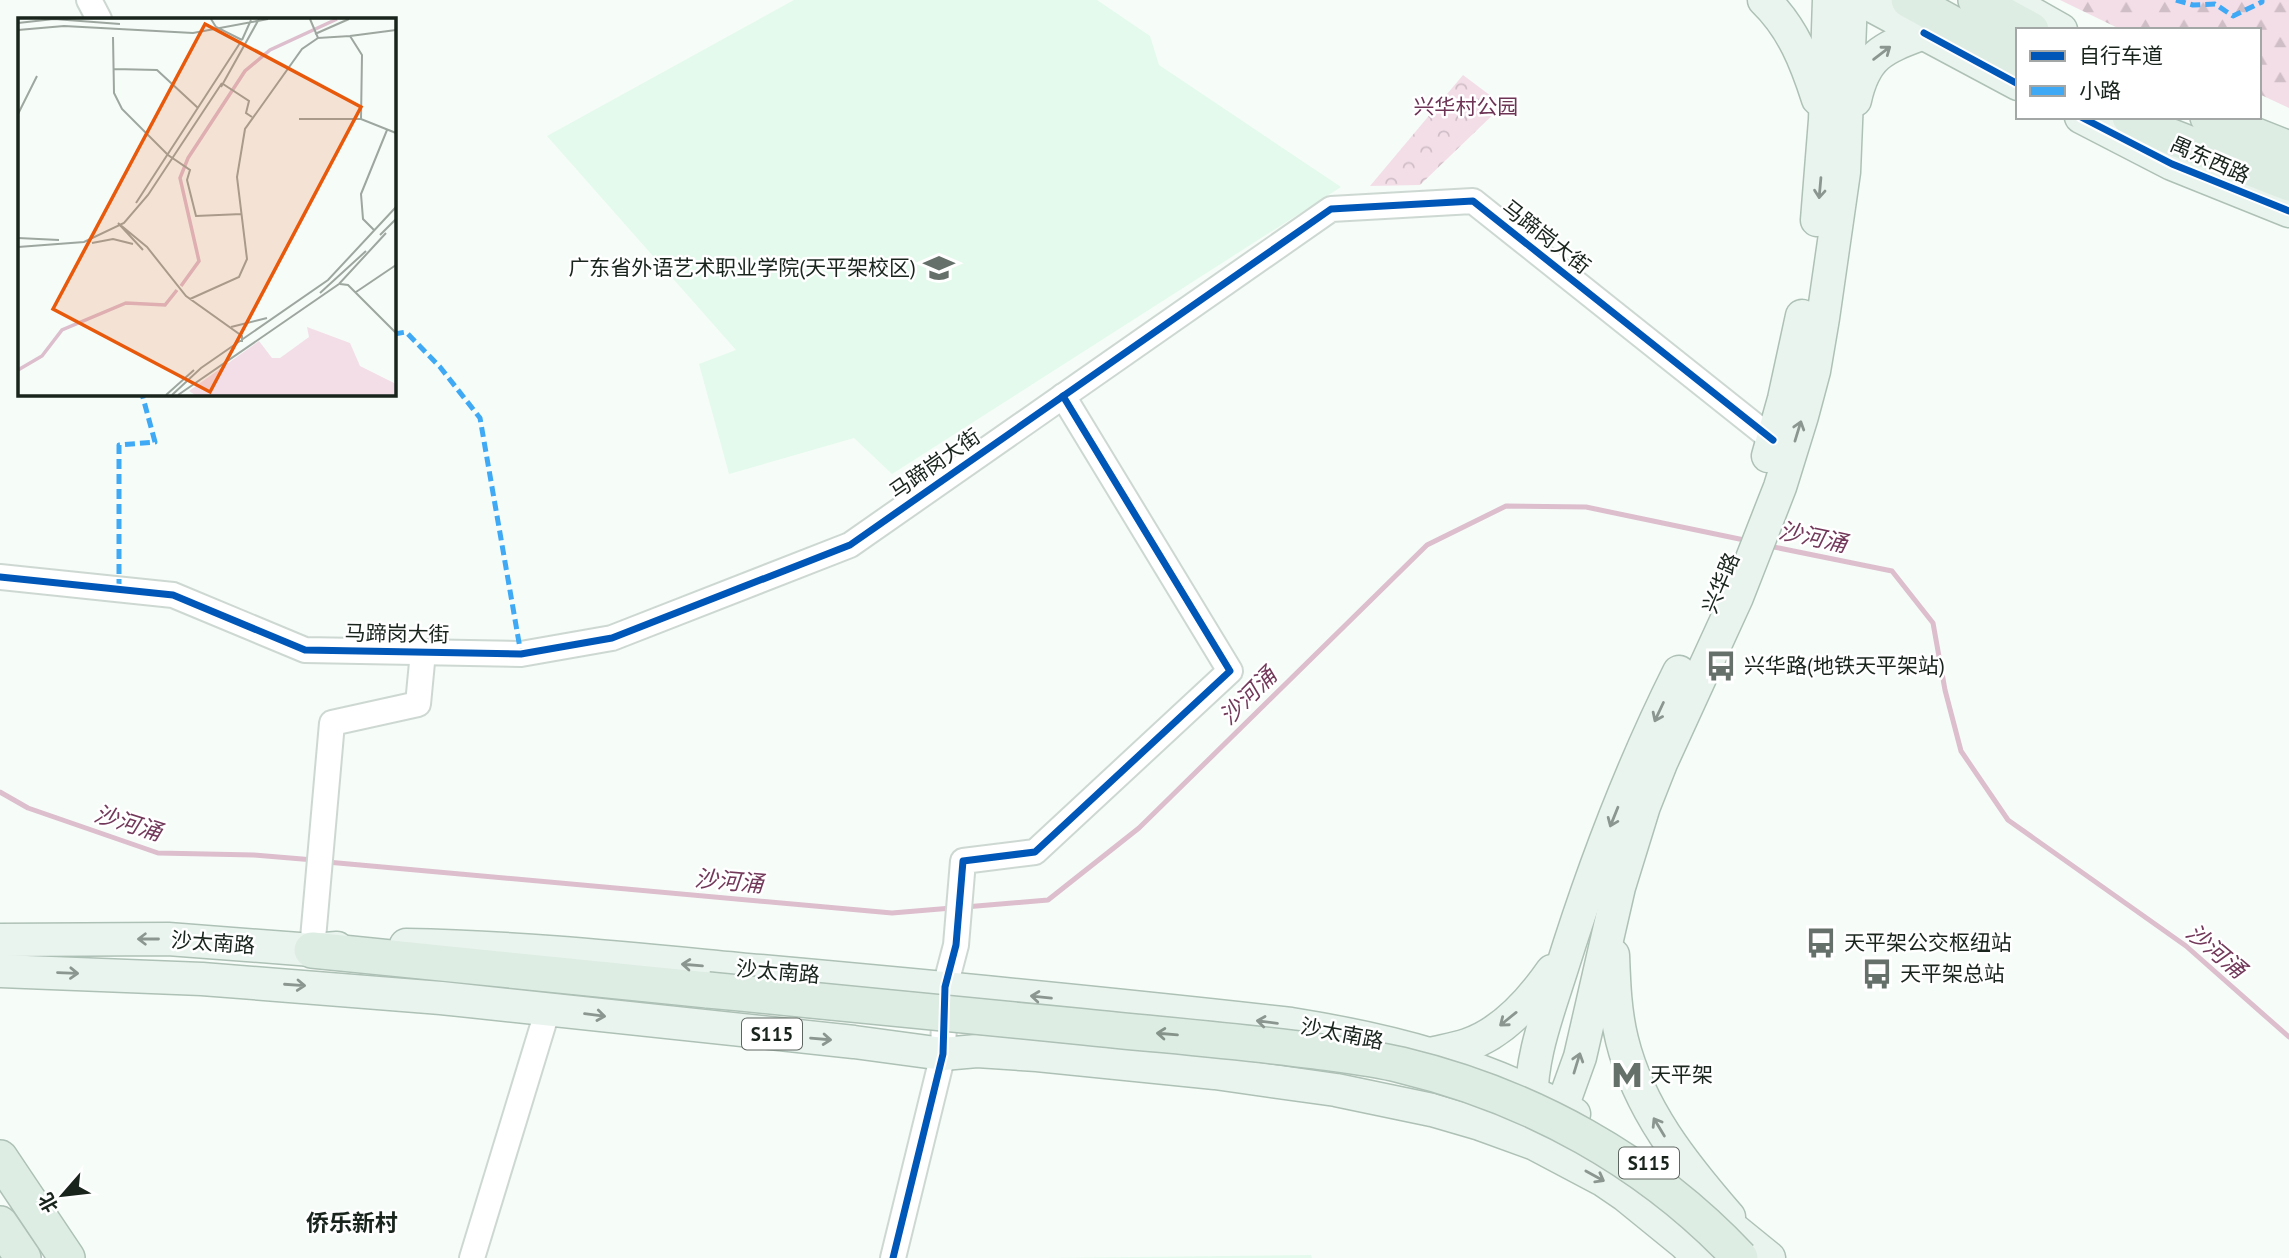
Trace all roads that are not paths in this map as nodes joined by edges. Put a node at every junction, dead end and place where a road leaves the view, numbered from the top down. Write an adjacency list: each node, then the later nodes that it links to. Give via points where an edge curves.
1 (89, 0): 10 (street)
2 (1764, 0): 22 (main road, via 1778,13 1803,54)
3 (1829, 0): 22 (main road, 兴华路)
4 (1851, 0): 22 (main road, 兴华路)
5 (1861, 0): 13 (main road)
6 (1909, 0): 15 (highway)
7 (1937, 0): 14 (main road)
8 (1976, 0): 11 (highway)
9 (2008, 0): 12 (main road)
10 (98, 18)
11 (2027, 28)
12 (2057, 28)
13 (1924, 33): 16 (main road); 22 (main road, one-way to 13, via 1870,63 1883,50)
14 (2016, 43)
15 (2016, 59)
16 (2016, 83)
17 (2085, 119): 27 (main road, 禺东西路, via 2172,164)
18 (2134, 119): 26 (highway)
19 (2174, 119): 25 (main road)
20 (2213, 119): 24 (highway)
21 (2249, 119): 23 (main road)
22 (1836, 128): 29 (main road, 兴华路, one-way to 29, via 1793,363); 30 (main road, 兴华路, one-way to 22, via 1791,454 1814,372 1832,267)
23 (2289, 135)
24 (2289, 149)
25 (2289, 165)
26 (2289, 183)
27 (2289, 211)
28 (1063, 396): 29 (street, 马蹄岗大街, via 1331,209 1473,201); 33 (street, 马蹄岗大街, via 850,545 612,638 521,654); 39 (street, via 1230,671 1035,852 963,861 956,945)
29 (1773, 440): 30 (main road, 兴华路)
30 (1759, 512): 32 (main road, 兴华路)
31 (0, 577): 33 (street, 马蹄岗大街, via 173,595 305,650)
32 (1728, 593): 34 (main road, 兴华路, via 1644,806); 36 (main road, 兴华路, one-way to 36, via 1640,754)
33 (423, 652): 37 (street, via 418,704 332,723)
34 (1612, 918): 43 (main road, 兴华路, one-way to 34, via 1580,1057); 47 (main road, one-way to 34, via 1670,1144 1634,1078 1614,993)
35 (0, 940): 37 (main road, 沙太南路 / S115, one-way to 35, via 168,939)
36 (1567, 949): 42 (main road, one-way to 42, via 1532,1000 1496,1030 1469,1045); 43 (main road, 兴华路, via 1544,1024)
37 (313, 950): 39 (main road, 沙太南路 / S115, one-way to 37, via 500,949 368,945); 47 (highway, one-way to 37, bridge, via 1563,1124 1517,1102 1409,1067 1212,1038)
38 (0, 971): 41 (main road, 沙太南路 / S115, one-way to 41, via 388,993)
39 (945, 987): 41 (street); 42 (main road, 沙太南路 / S115, one-way to 39, via 1291,1024)
40 (544, 1022): 50 (street)
41 (943, 1054): 44 (main road, 沙太南路 / S115, via 1037,1055 1301,1084 1432,1110); 51 (street)
42 (1430, 1054): 43 (main road, 沙太南路 / S115)
43 (1546, 1098): 44 (main road, 兴华路); 47 (main road, S115, via 1643,1158)
44 (1535, 1144): 52 (main road, S115, one-way to 52, via 1625,1195)
45 (0, 1158): 49 (highway)
46 (0, 1224): 48 (highway)
47 (1752, 1251)
48 (23, 1258)
49 (67, 1258)
50 (472, 1258)
51 (893, 1258)
52 (1699, 1258)

